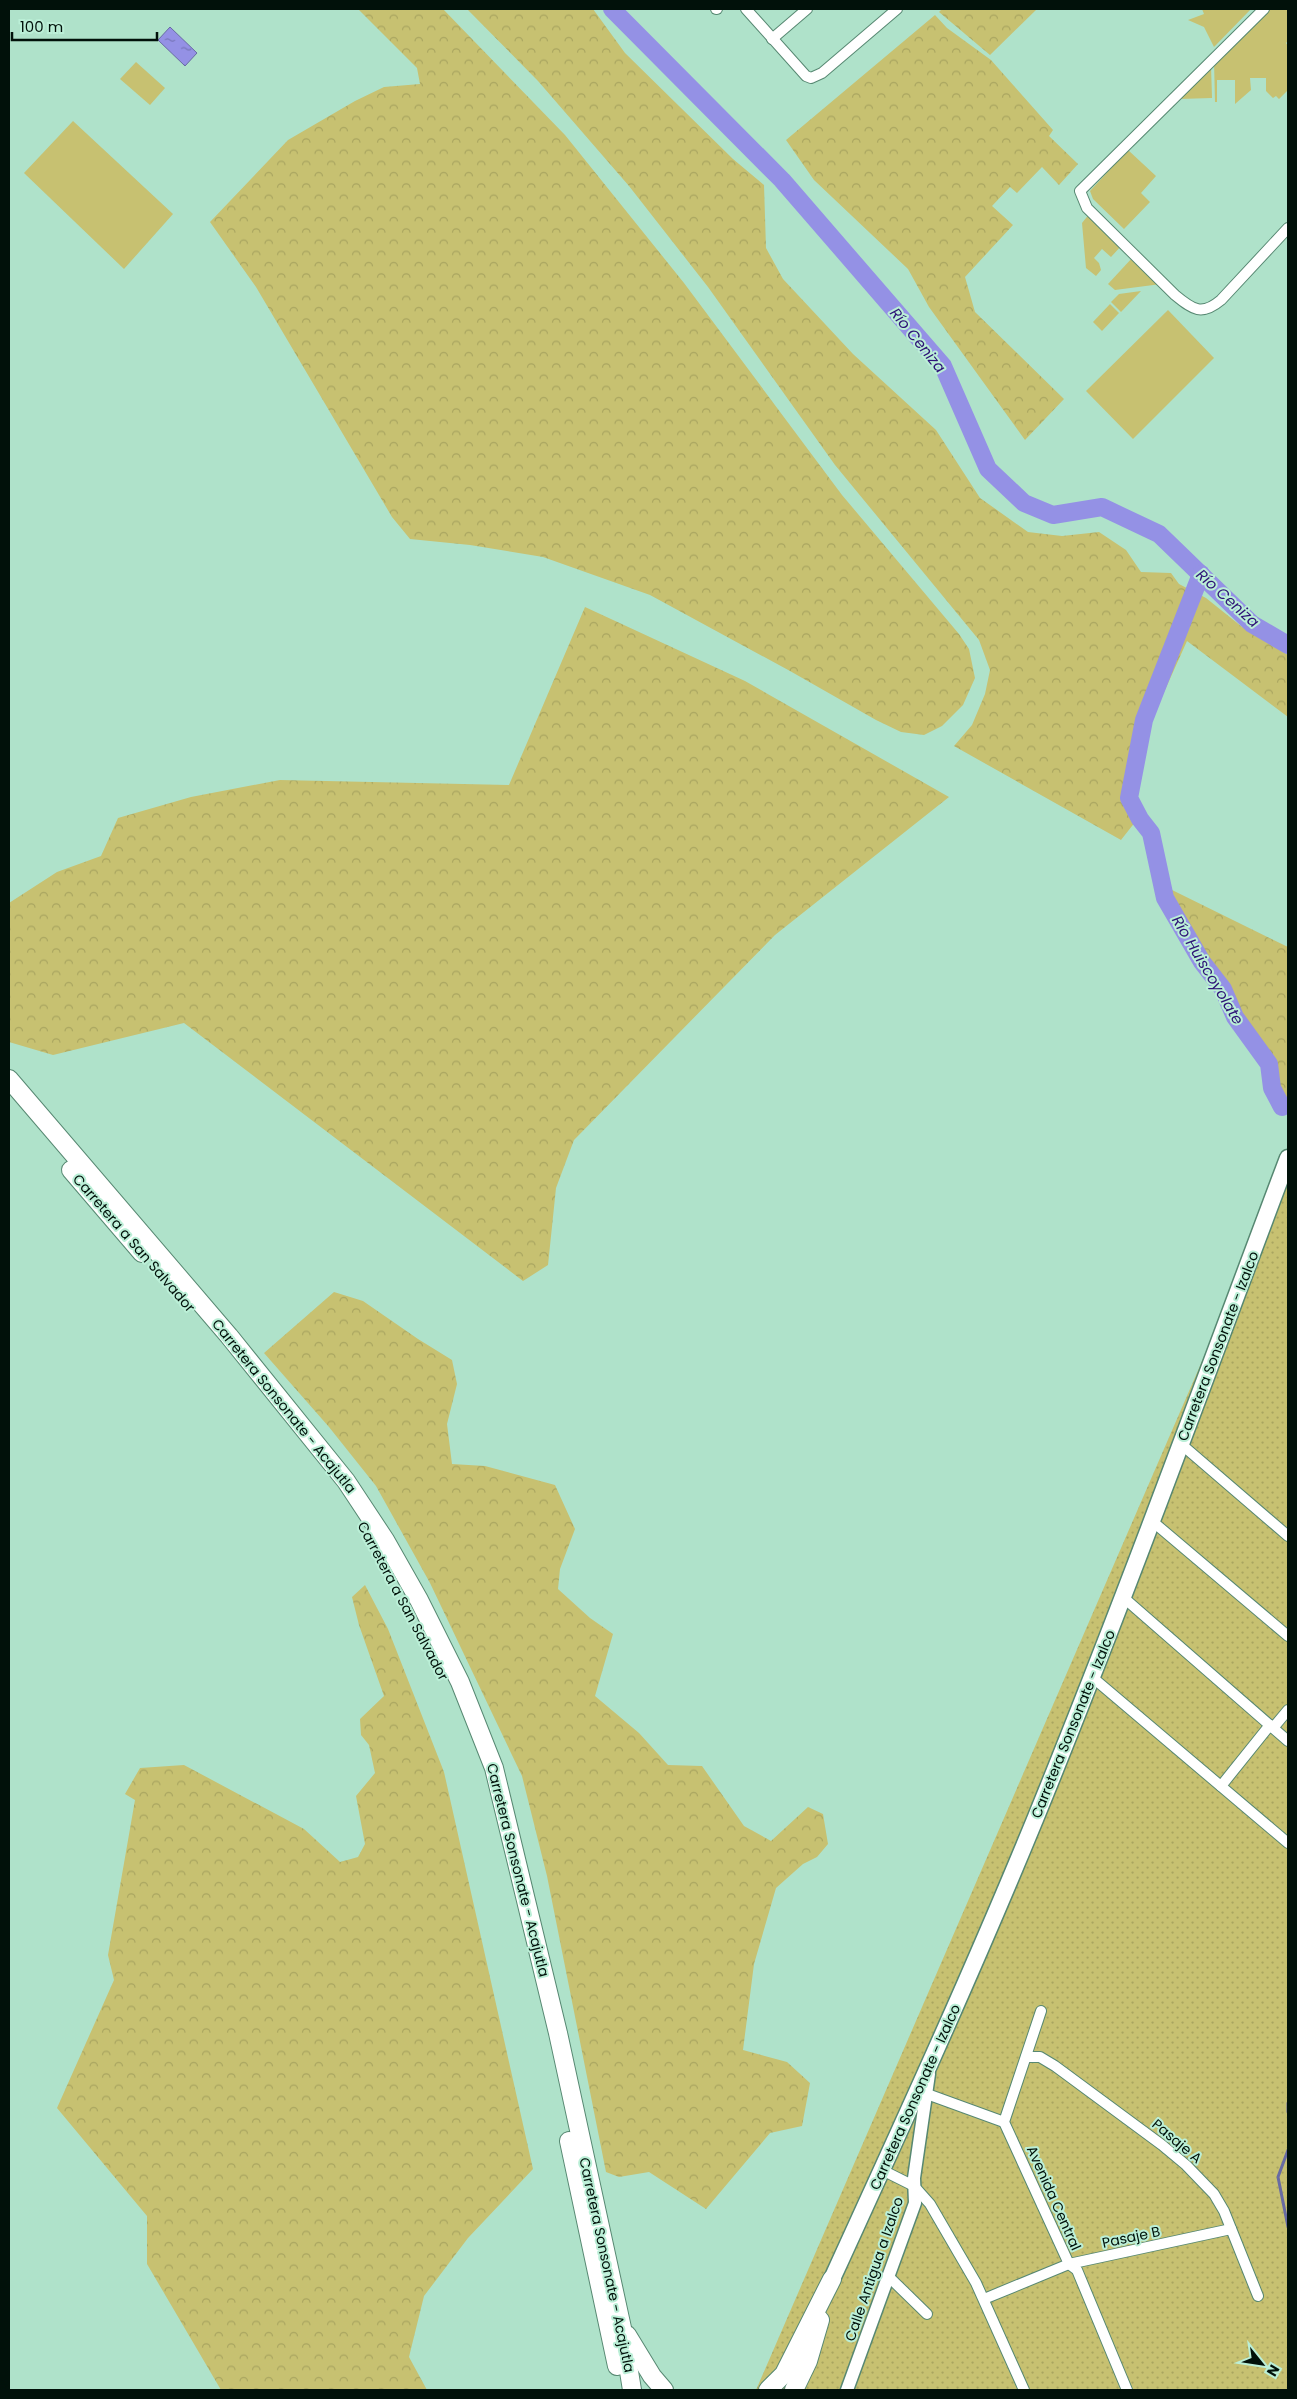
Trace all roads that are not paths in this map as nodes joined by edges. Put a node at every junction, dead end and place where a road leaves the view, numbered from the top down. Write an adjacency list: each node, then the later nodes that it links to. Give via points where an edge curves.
1 (746, 9): 5 (street)
2 (807, 9): 5 (street)
3 (897, 9): 5 (street, via 822,74 811,78)
4 (1264, 9): 6 (street, via 1080,191 1087,208 1175,295 1188,306 1200,310 1211,308 1221,300)
5 (772, 39)
6 (1288, 228)
7 (9, 1079): 35 (highway, Carretera Sonsonate - Acajutla, via 229,1336 346,1480 385,1540 460,1682 494,1768 558,2033)
8 (9, 1097): 36 (highway, Carretera a San Salvador, via 243,1369 330,1477 379,1551 426,1637 471,1739 493,1799 544,2020)
9 (1288, 1158): 10 (main road, Carretera Sonsonate - Izalco)
10 (1181, 1444): 11 (main road, Carretera Sonsonate - Izalco); 12 (street)
11 (1152, 1521): 13 (main road, Carretera Sonsonate - Izalco); 14 (street)
12 (1288, 1536)
13 (1124, 1598): 15 (main road, Carretera Sonsonate - Izalco); 17 (street)
14 (1288, 1636)
15 (1092, 1676): 19 (street); 23 (main road, Carretera Sonsonate - Izalco)
16 (1288, 1710): 17 (street)
17 (1272, 1727): 18 (street); 19 (street)
18 (1288, 1741)
19 (1221, 1786): 20 (street)
20 (1288, 1843)
21 (1042, 2011): 22 (street)
22 (1026, 2056): 25 (street); 28 (street, Pasaje A, via 1040,2057 1055,2066 1186,2165 1220,2203)
23 (929, 2067): 24 (street, Calle Antigua a Izalco); 26 (main road, Carretera Sonsonate - Izalco)
24 (927, 2094): 25 (street); 27 (street, Calle Antigua a Izalco)
25 (1004, 2122): 29 (street, Avenida Central)
26 (882, 2170): 27 (street); 31 (main road, Carretera Sonsonate - Izalco)
27 (914, 2186): 30 (street, Calle Antigua a Izalco, via 915,2203); 33 (street, via 930,2204)
28 (1231, 2230): 29 (street, Pasaje B); 32 (street, Pasaje A)
29 (1069, 2264): 33 (street, Pasaje B); 44 (street, Avenida Central, via 1077,2270)
30 (888, 2276): 34 (street); 42 (street, Calle Antigua a Izalco)
31 (832, 2279): 39 (highway, via 784,2374); 40 (highway); 41 (highway, via 808,2361)
32 (1258, 2296)
33 (984, 2299): 43 (street)
34 (927, 2314)
35 (622, 2328): 37 (highway, Carretera Sonsonate - Acajutla); 38 (highway)
36 (620, 2390)
37 (632, 2390)
38 (664, 2390)
39 (768, 2390)
40 (786, 2390)
41 (794, 2390)
42 (847, 2390)
43 (1024, 2390)
44 (1126, 2390)

